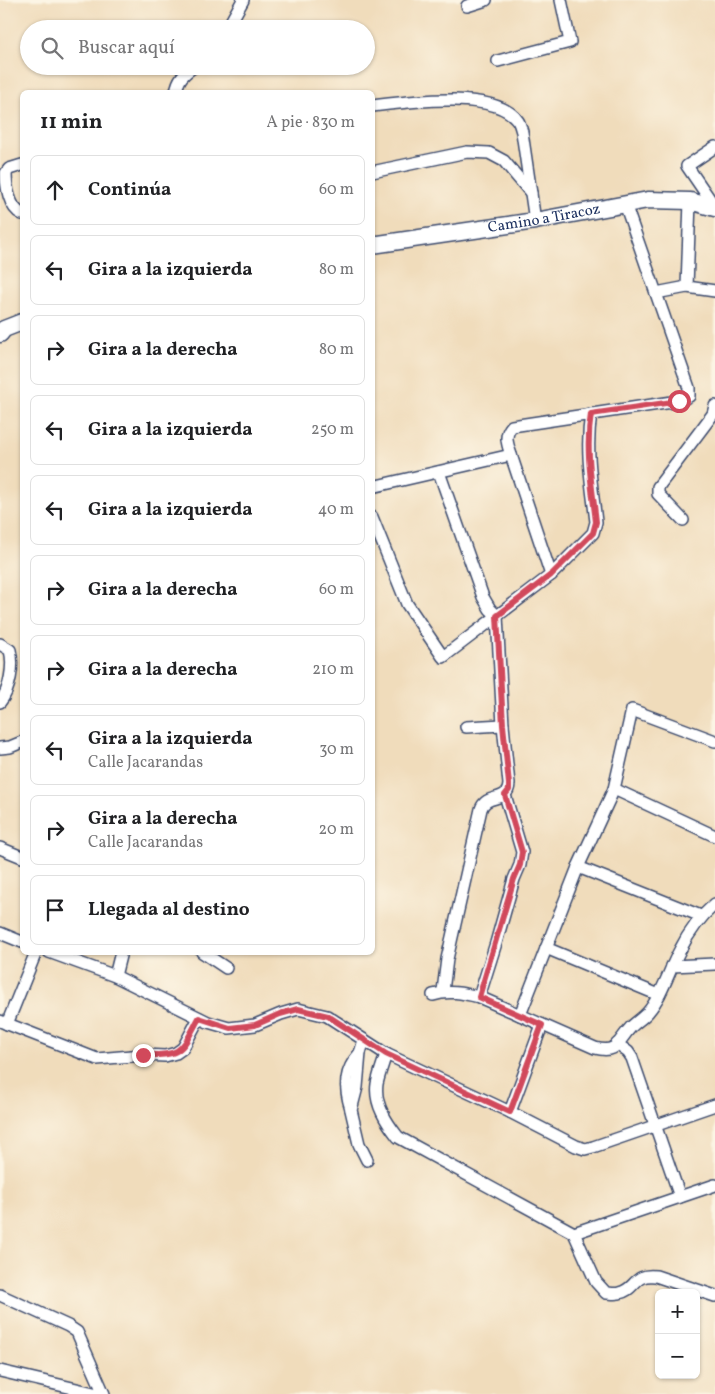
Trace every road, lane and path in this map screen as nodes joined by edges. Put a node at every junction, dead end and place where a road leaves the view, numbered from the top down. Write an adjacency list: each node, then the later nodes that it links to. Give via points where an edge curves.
1 (243, 0): 5 (street)
2 (486, 0): 4 (street)
3 (561, 0): 6 (street, via 570,42)
4 (467, 6)
5 (236, 20)
6 (498, 61)
7 (182, 75): 8 (street)
8 (176, 90)
9 (375, 106): 13 (street, via 456,100 488,104 509,112 518,121 522,132)
10 (715, 148): 16 (street, via 687,166)
11 (20, 165): 17 (street, via 6,172 8,192 15,209)
12 (375, 171): 13 (street, via 467,152 489,153 504,161)
13 (531, 193): 18 (street)
14 (690, 201): 15 (street, Camino a Tiracoz, via 648,200); 16 (street, Camino a Tiracoz); 20 (street)
15 (625, 204): 18 (street, Camino a Tiracoz); 22 (street)
16 (715, 207)
17 (20, 213)
18 (535, 221): 19 (street, Camino a Tiracoz)
19 (375, 244)
20 (687, 287): 21 (street); 22 (street)
21 (715, 291)
22 (656, 293): 26 (street, via 689,396 679,401)
23 (20, 323): 24 (street)
24 (0, 334)
25 (715, 406): 30 (street, via 713,414 658,487 658,494)
26 (591, 414): 27 (street, via 512,426 506,438); 32 (street, via 588,454 596,522 593,533)
27 (511, 454): 28 (street); 32 (street)
28 (439, 472): 29 (street); 33 (street, via 483,597)
29 (375, 486)
30 (683, 520)
31 (375, 524): 33 (street, via 407,604 442,657)
32 (551, 575): 33 (street)
33 (497, 616): 36 (street)
34 (0, 644): 35 (street, via 10,650 12,658 6,694)
35 (0, 702)
36 (503, 725): 37 (street); 42 (street, via 509,784)
37 (466, 727)
38 (715, 741): 41 (street, via 632,710)
39 (20, 743): 40 (street)
40 (0, 748)
41 (614, 789): 43 (street); 46 (street)
42 (505, 795): 61 (street, via 522,852); 61 (street, via 483,804 438,993)
43 (715, 836)
44 (0, 848): 45 (street)
45 (20, 856)
46 (578, 868): 48 (street); 51 (street)
47 (715, 904): 48 (street)
48 (701, 916): 58 (street)
49 (0, 933): 50 (street)
50 (20, 941)
51 (546, 948): 60 (street); 62 (street)
52 (35, 955): 64 (street)
53 (57, 955): 59 (street)
54 (120, 955): 59 (street)
55 (206, 955): 56 (street, via 226,968)
56 (222, 955)
57 (715, 964): 58 (street)
58 (672, 966): 60 (street)
59 (115, 976): 63 (street)
60 (659, 995): 67 (street, via 648,1013)
61 (479, 997): 62 (street)
62 (520, 1015): 65 (street)
63 (199, 1018): 64 (street, via 183,1048 176,1053 96,1059); 66 (street, via 230,1028 255,1025 298,1009 328,1016)
64 (4, 1023)
65 (542, 1025): 67 (street, via 594,1048 606,1051); 70 (street)
66 (364, 1040): 68 (street); 72 (street, via 351,1110 359,1144)
67 (617, 1044): 71 (street, via 632,1058)
68 (386, 1054): 70 (street); 75 (street, via 377,1095 387,1122 398,1138)
69 (715, 1105): 71 (street)
70 (510, 1112): 71 (street, via 586,1149)
71 (656, 1125): 74 (street)
72 (367, 1160)
73 (715, 1185): 74 (street)
74 (680, 1197): 75 (street)
75 (574, 1233): 77 (street, via 596,1282 606,1293 620,1293 647,1275)
76 (0, 1294): 81 (street, via 77,1332)
77 (715, 1296)
78 (0, 1371): 79 (street)
79 (48, 1388): 80 (street)
80 (98, 1394)
81 (104, 1394)

